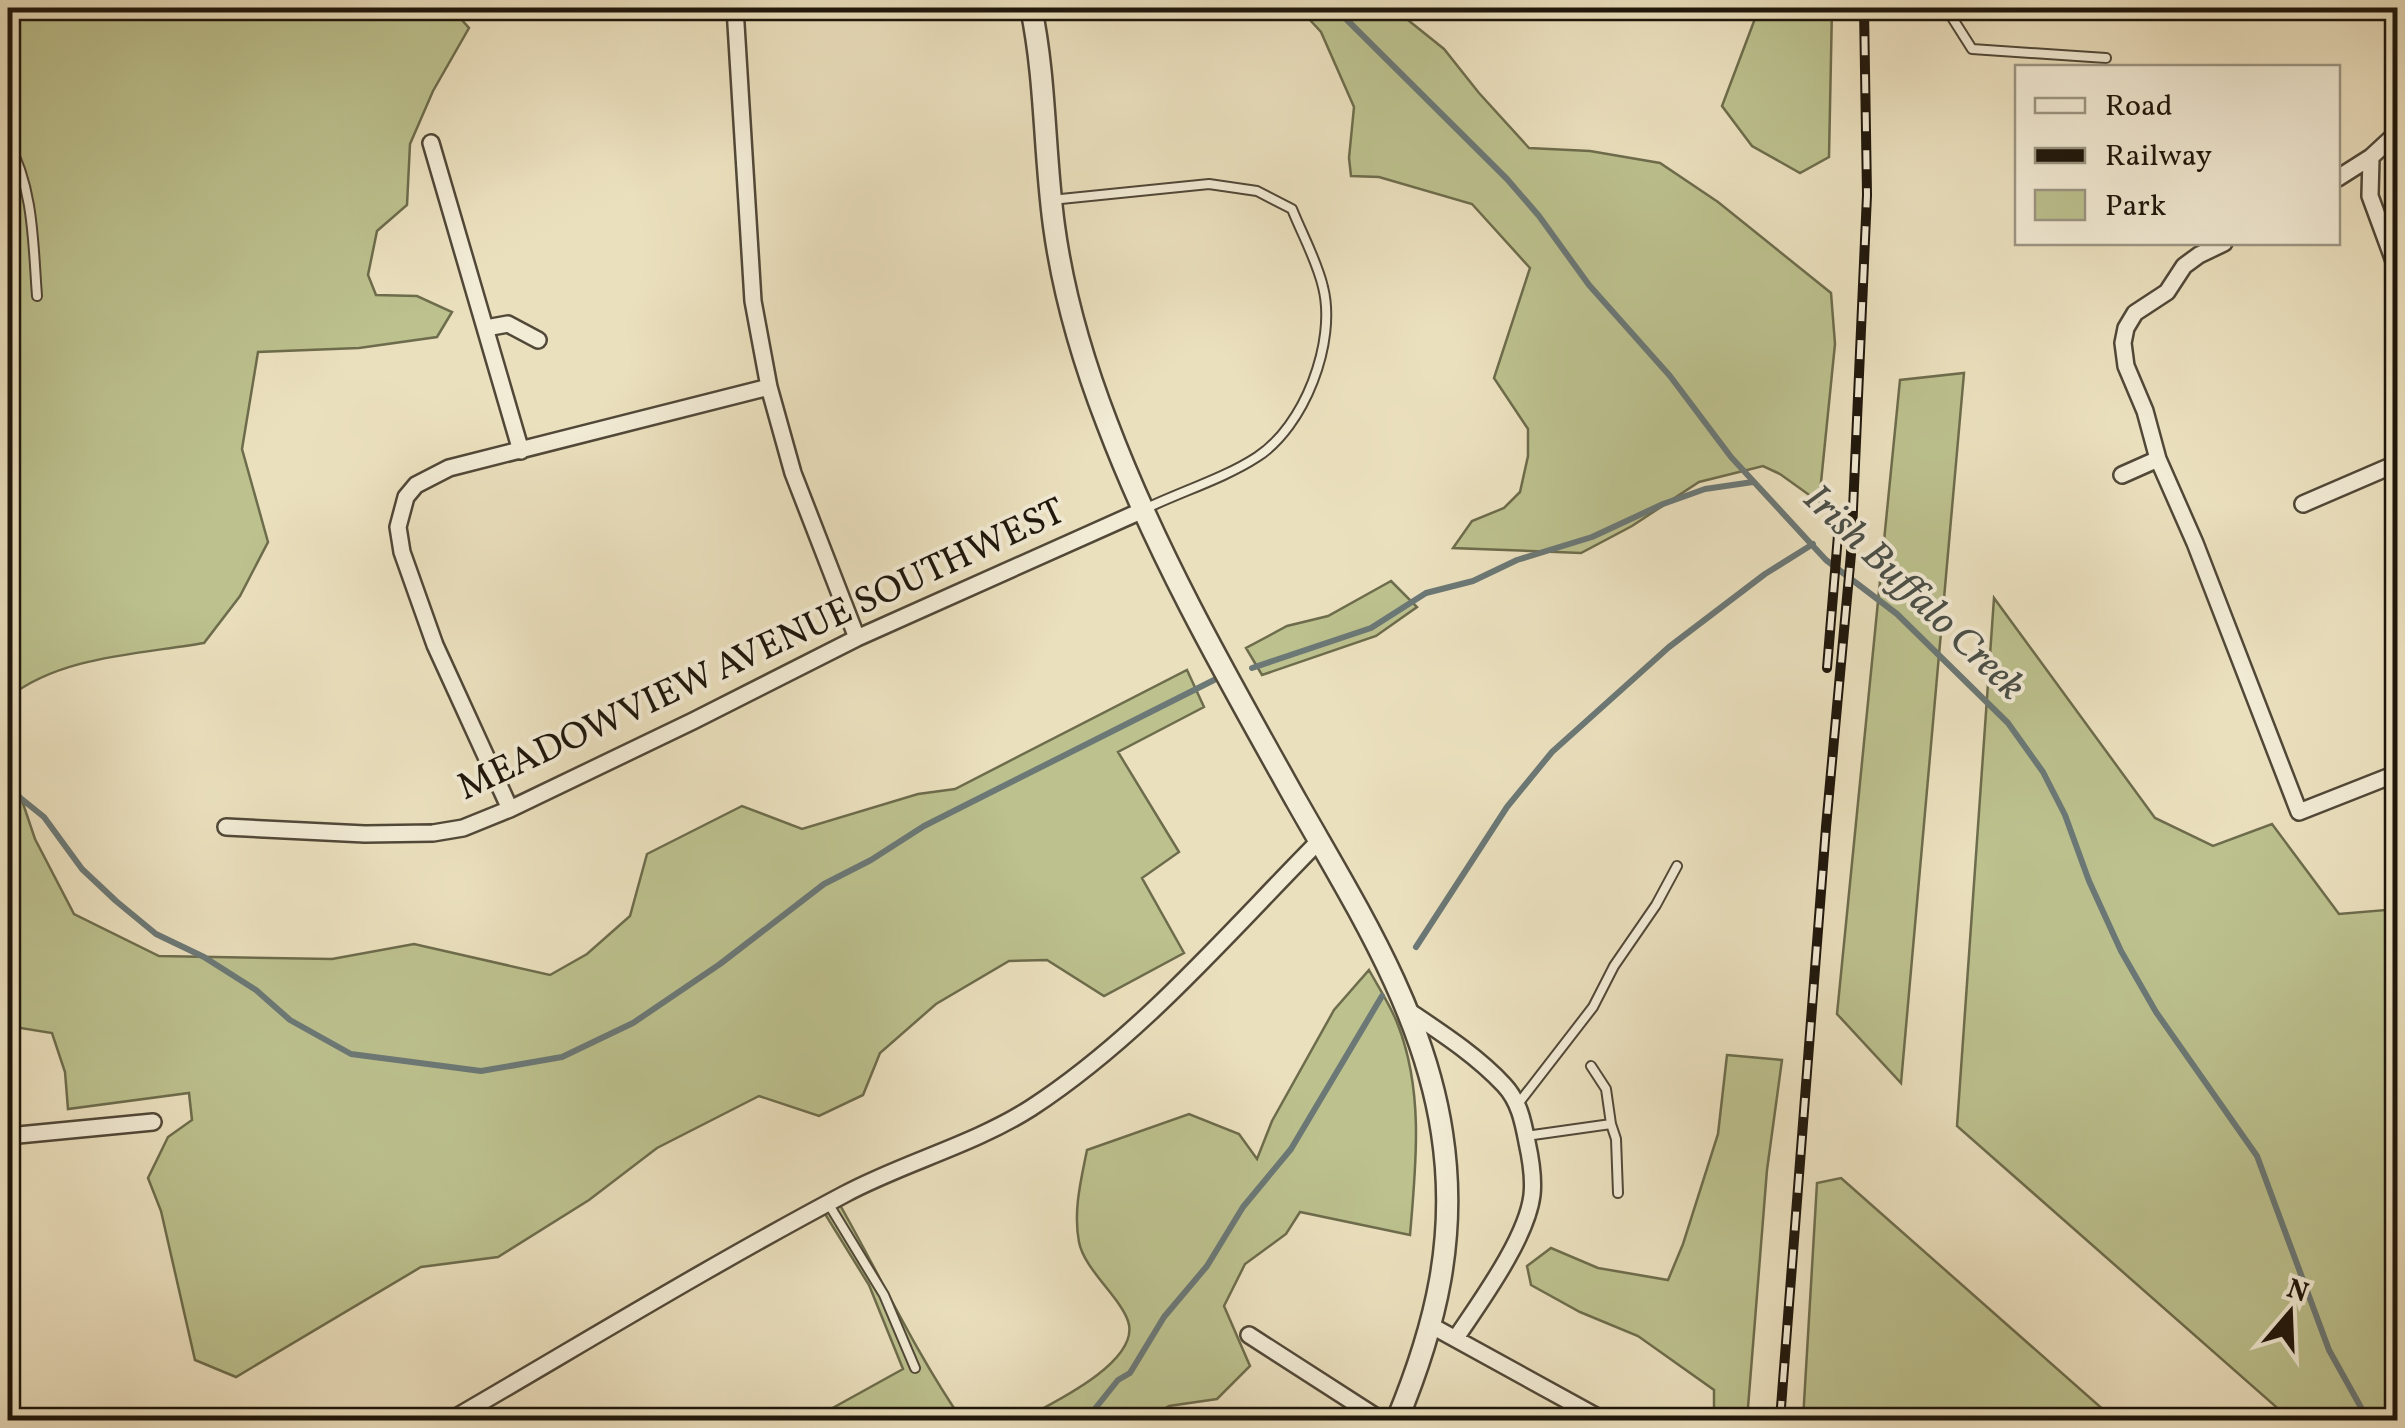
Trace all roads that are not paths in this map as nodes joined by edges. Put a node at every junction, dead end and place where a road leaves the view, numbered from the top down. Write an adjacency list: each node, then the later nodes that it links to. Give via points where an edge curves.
1 (735, 8): 18 (street, via 753,300)
2 (1031, 8): 5 (street)
3 (1044, 8): 5 (street)
4 (1946, 8): 6 (lane, via 1972,49)
5 (1040, 43): 12 (street)
6 (2106, 58)
7 (2398, 132): 10 (street)
8 (8, 142): 15 (lane, via 29,202)
9 (431, 143): 16 (street)
10 (2372, 156): 11 (street); 14 (street, via 2370,196)
11 (2340, 177)
12 (1051, 200): 24 (street, via 1078,338); 24 (lane, via 1209,184 1257,191 1292,209 1324,287 1325,347 1302,406 1278,436 1259,456)
13 (2219, 245): 20 (street, via 2184,266 2167,292 2126,328 2126,366)
14 (2398, 272)
15 (37, 296)
16 (486, 328): 17 (street, via 508,324); 19 (street)
17 (538, 340)
18 (769, 387): 19 (street); 25 (street, via 793,473)
19 (522, 451): 27 (street, via 449,468 416,484 398,527 435,645)
20 (2158, 459): 22 (street); 26 (street, via 2299,812)
21 (2398, 463): 23 (street)
22 (2122, 474)
23 (2303, 504)
24 (1141, 510): 25 (street, MEADOWVIEW AVENUE SOUTHWEST); 29 (street)
25 (857, 638): 27 (street, MEADOWVIEW AVENUE SOUTHWEST)
26 (2398, 773)
27 (510, 809): 28 (street, MEADOWVIEW AVENUE SOUTHWEST, via 432,833)
28 (226, 826)
29 (1319, 840): 31 (street); 39 (street, via 1091,1065 995,1128)
30 (1676, 866): 33 (lane, via 1593,1006)
31 (1406, 1009): 33 (street, via 1452,1040); 40 (street, via 1434,1092 1446,1180)
32 (1592, 1066): 35 (lane, via 1606,1088)
33 (1518, 1104): 37 (street)
34 (153, 1122): 36 (street)
35 (1611, 1124): 37 (lane); 38 (lane)
36 (8, 1136)
37 (1526, 1136): 42 (street, via 1533,1168 1526,1221)
38 (1618, 1193)
39 (828, 1203): 43 (lane, via 884,1295); 44 (street)
40 (1432, 1326): 42 (street); 46 (street)
41 (1248, 1334): 45 (street)
42 (1456, 1338): 47 (street)
43 (915, 1368)
44 (461, 1418)
45 (1381, 1420)
46 (1396, 1420)
47 (1603, 1420)

